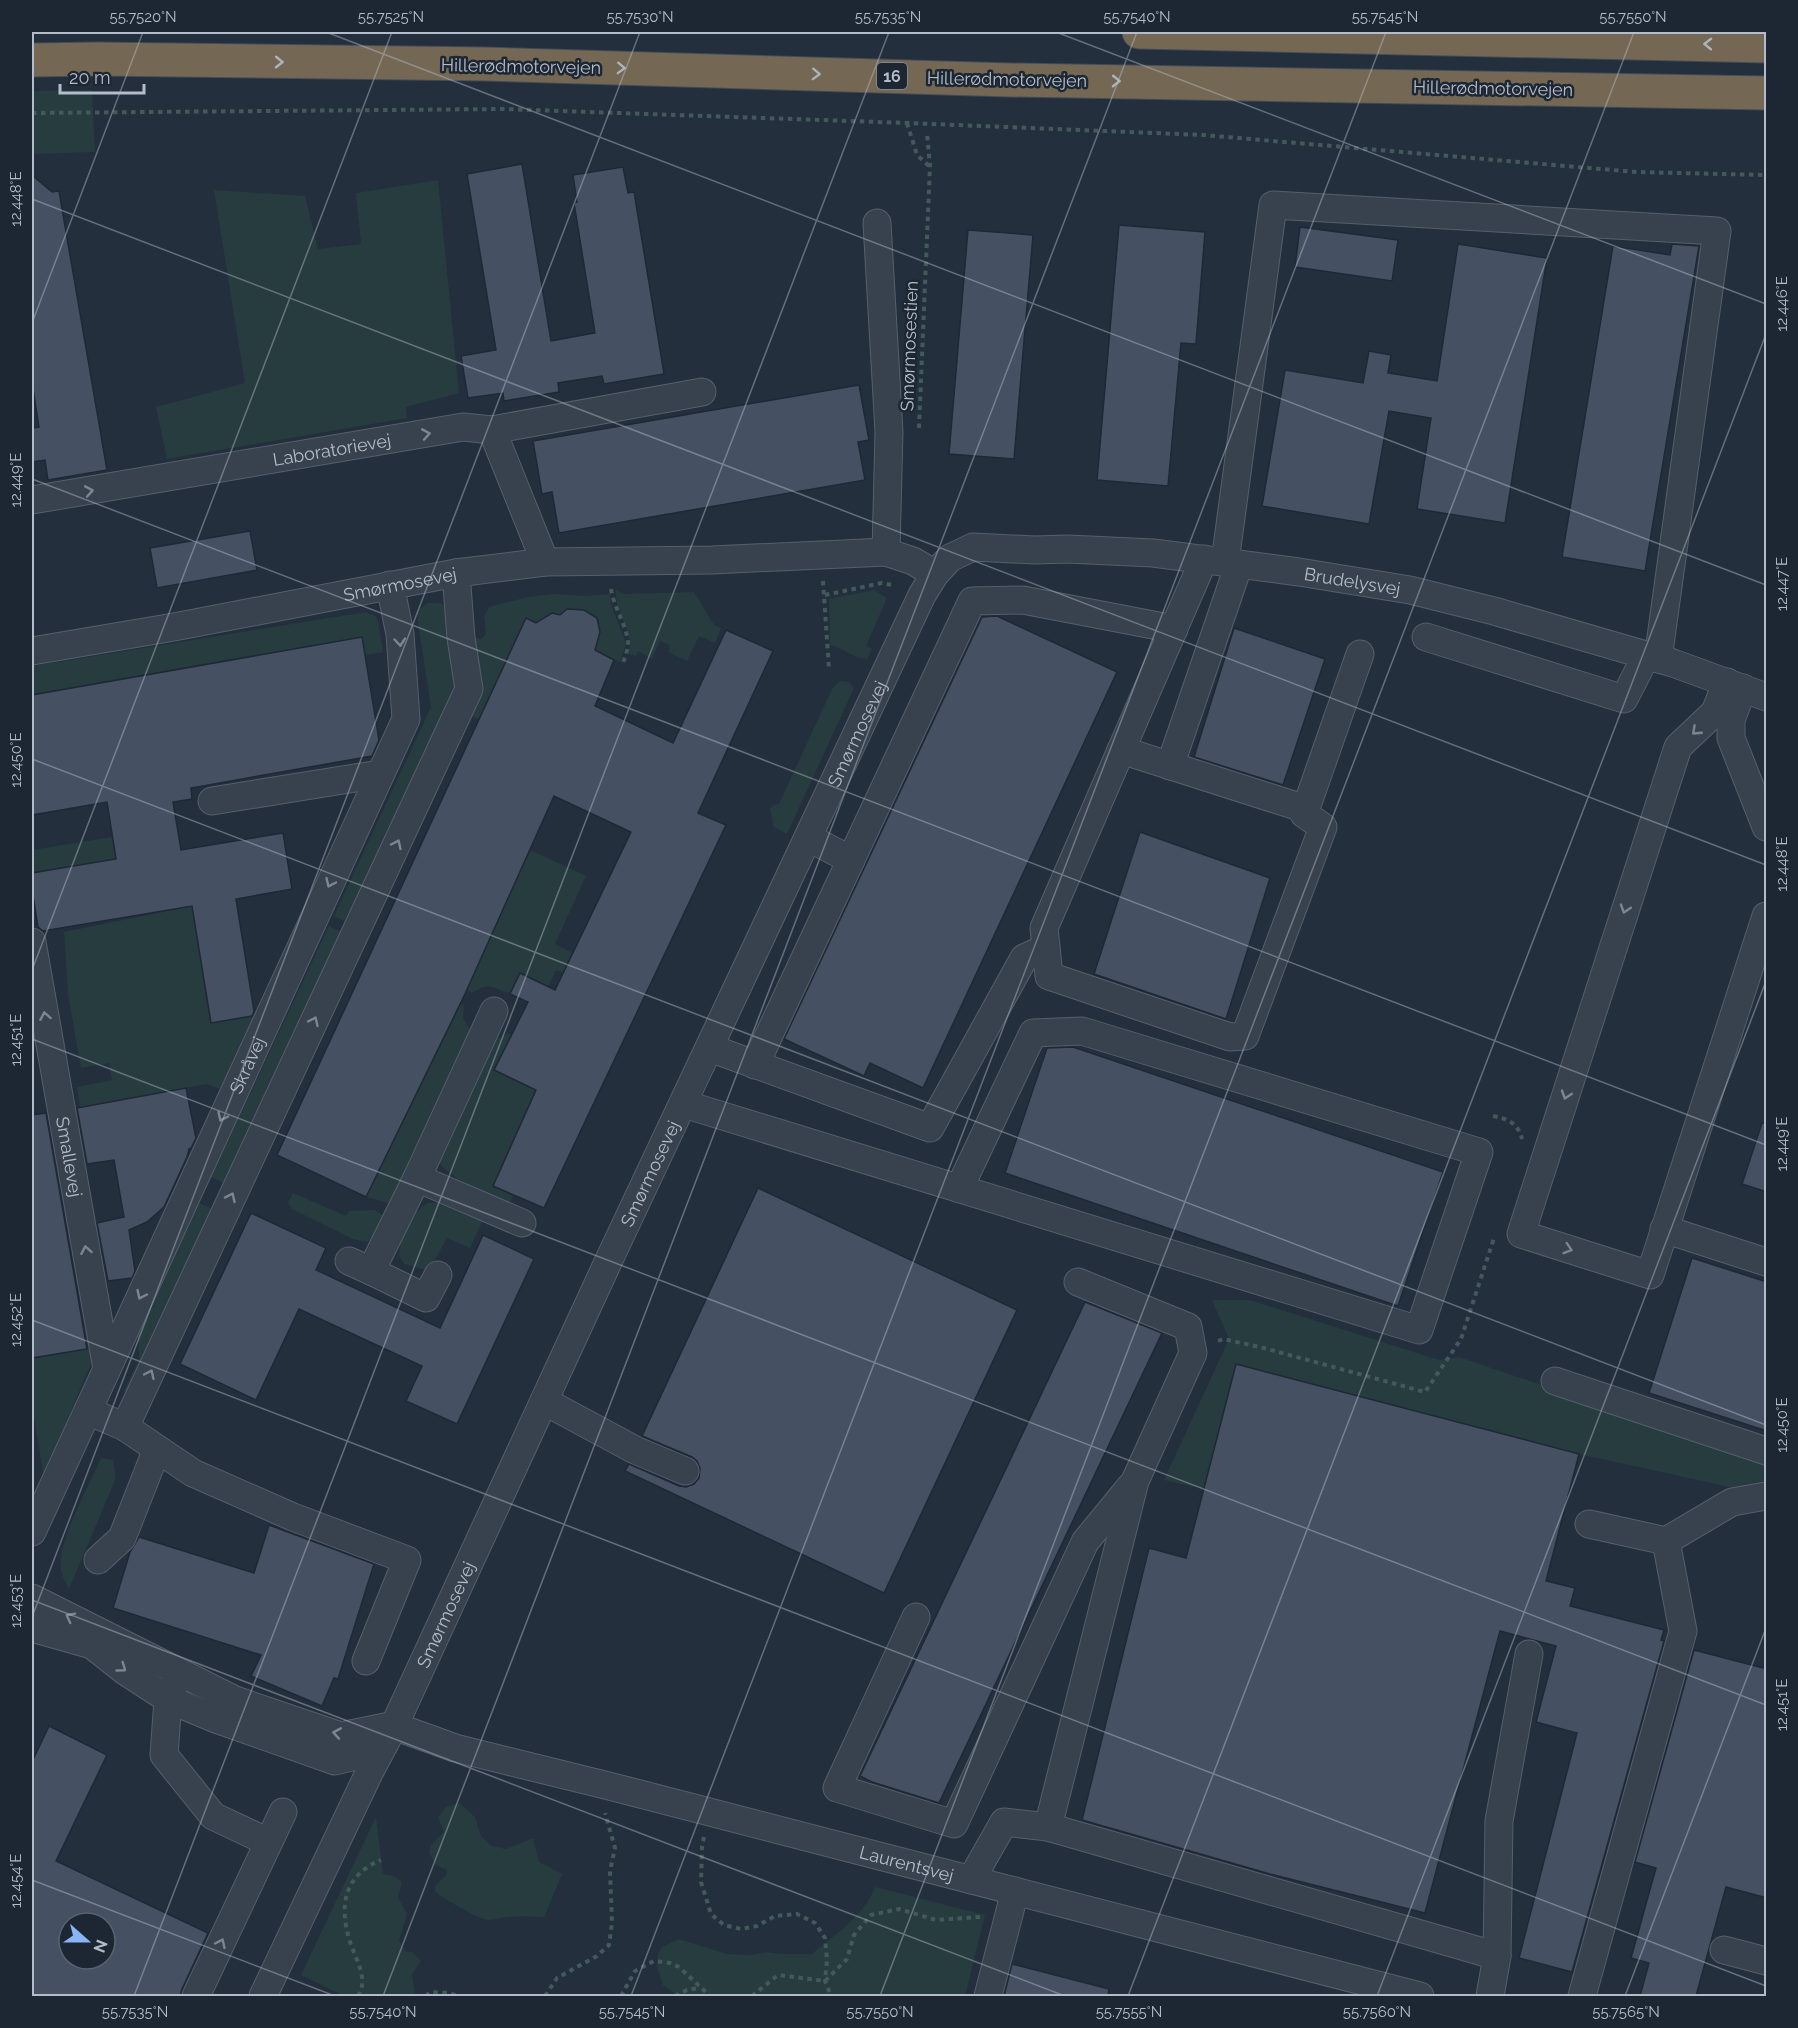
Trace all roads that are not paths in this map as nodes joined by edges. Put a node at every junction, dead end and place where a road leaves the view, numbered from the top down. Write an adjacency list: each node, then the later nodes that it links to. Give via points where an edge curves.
1 (1139, 32): 2 (highway, one-way to 1)
2 (1767, 46)
3 (32, 60): 4 (highway, Hillerødmotorvejen / 16, one-way to 4, via 483,64 1010,80)
4 (1762, 95)
5 (877, 223): 9 (street, via 889,432)
6 (702, 392): 7 (street, Laboratorievej)
7 (492, 430): 8 (street, Laboratorievej, one-way to 7, via 463,428); 10 (street)
8 (32, 500)
9 (886, 552): 10 (street, Smørmosevej); 13 (street, Smørmosevej)
10 (545, 562): 12 (street, Smørmosevej)
11 (1222, 562): 13 (street, Brudelysvej, via 1153,553 973,547 950,558); 15 (street, Brudelysvej, via 1410,590); 16 (street); 21 (street, via 1273,205 1717,231); 24 (street)
12 (456, 573): 14 (street, Smørmosevej); 51 (street, one-way to 12, via 469,689)
13 (935, 574): 29 (street, Smørmosevej)
14 (390, 585): 19 (street, Smørmosevej); 25 (street, Skråvej, one-way to 25, via 400,634 406,719)
15 (1481, 609): 18 (street); 21 (street, Brudelysvej)
16 (1174, 629): 23 (street); 30 (street, via 1023,600 972,601)
17 (1426, 637): 18 (street)
18 (1468, 650): 21 (street, via 1624,699)
19 (32, 651)
20 (1360, 654): 27 (street)
21 (1652, 657): 22 (street, Brudelysvej)
22 (1745, 689): 28 (street, via 1731,720 1731,738); 43 (street, one-way to 43, via 1678,747 1521,1233 1650,1275)
23 (1121, 750): 24 (street); 33 (street, via 1044,927)
24 (1170, 766): 27 (street)
25 (380, 774): 26 (street); 47 (street, Skråvej, one-way to 47)
26 (212, 801)
27 (1306, 809): 34 (street, via 1304,814 1323,826 1245,1036 1230,1037)
28 (1767, 827)
29 (809, 838): 30 (street); 37 (street, Smørmosevej)
30 (851, 860): 38 (street)
31 (1767, 916): 43 (street)
32 (32, 942): 47 (street, Smallevej, one-way to 32)
33 (1046, 948): 34 (street, via 1049,976); 38 (street, via 1024,958 930,1128)
34 (1130, 1004): 36 (street)
35 (494, 1011): 40 (street)
36 (1132, 1046): 41 (street, via 1082,1031 1033,1033); 41 (street, via 1479,1152 1419,1330)
37 (710, 1048): 38 (street); 39 (street, Smørmosevej)
38 (755, 1065)
39 (684, 1104): 41 (street); 49 (street, Smørmosevej)
40 (417, 1178): 42 (street); 45 (street, via 360,1266 426,1298)
41 (959, 1189)
42 (522, 1223)
43 (1665, 1229): 44 (street)
44 (1767, 1262)
45 (438, 1275)
46 (1078, 1282): 55 (street, via 1188,1327 1193,1353)
47 (107, 1369): 50 (street, Skråvej)
48 (1555, 1381): 53 (street)
49 (544, 1401): 54 (street); 68 (street, Smørmosevej)
50 (88, 1411): 51 (street); 58 (street, Skråvej)
51 (125, 1427): 52 (street)
52 (157, 1449): 60 (street, via 122,1538); 65 (street, via 193,1473 293,1517 407,1560)
53 (1767, 1451)
54 (685, 1472)
55 (1135, 1481): 62 (street, via 1085,1542 954,1824 837,1788); 70 (street)
56 (1767, 1496): 59 (street, via 1732,1502)
57 (1589, 1524): 59 (street)
58 (32, 1532)
59 (1666, 1541): 82 (street, via 1683,1631)
60 (98, 1560)
61 (32, 1598): 66 (street, one-way to 61)
62 (916, 1617)
63 (32, 1628): 67 (street, Smørmosevej, one-way to 67, via 92,1646)
64 (1528, 1654): 75 (street, via 1499,1821)
65 (366, 1661)
66 (179, 1672): 67 (street); 68 (street, one-way to 66, via 341,1736 235,1700)
67 (168, 1699): 68 (street, Smørmosevej, via 335,1761 356,1756); 71 (street, via 164,1755 213,1816)
68 (394, 1726): 72 (street, Laurentsvej, via 455,1748); 78 (street, Smørmosevej)
69 (283, 1812): 71 (street)
70 (1048, 1827): 72 (street, via 1004,1822); 75 (street)
71 (268, 1842): 77 (street, one-way to 71)
72 (971, 1880): 73 (street, Laurentsvej)
73 (1009, 1890): 79 (street); 80 (street, Laurentsvej)
74 (1724, 1950): 76 (street)
75 (1497, 1956): 81 (street)
76 (1767, 1961)
77 (196, 1996)
78 (263, 1996)
79 (988, 1996)
80 (1420, 1996)
81 (1490, 1996)
82 (1582, 1996)

